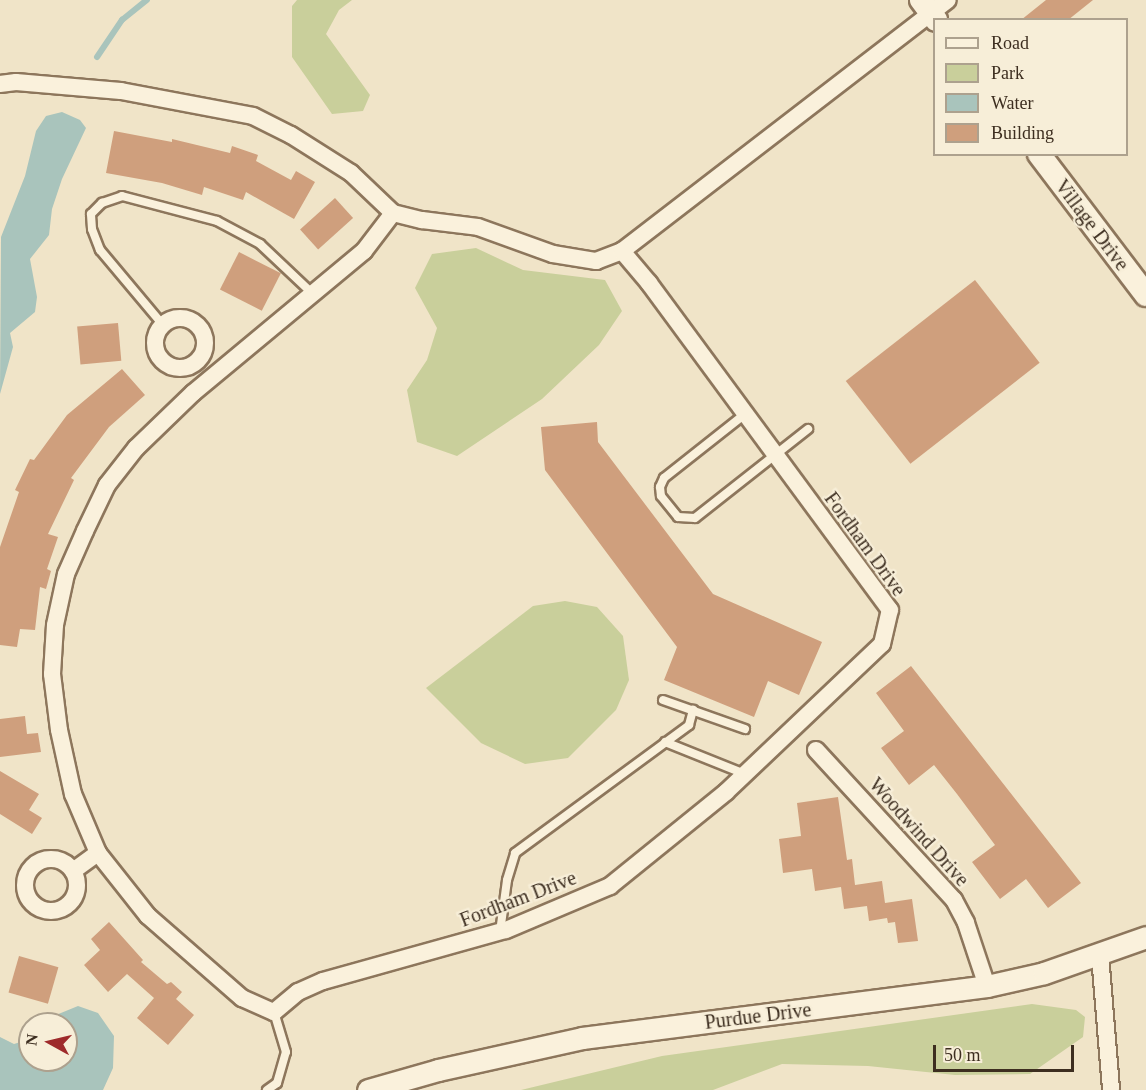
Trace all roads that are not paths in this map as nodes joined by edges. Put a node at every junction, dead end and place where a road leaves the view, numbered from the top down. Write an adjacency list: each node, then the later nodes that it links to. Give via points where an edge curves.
1 (934, 8): 5 (street)
2 (0, 84): 4 (street, via 121,91 253,116 351,173)
3 (1041, 156): 7 (main road, Village Drive)
4 (393, 213): 5 (street, via 478,227 578,259 596,261); 6 (street, via 364,251)
5 (621, 251): 11 (street, Fordham Drive)
6 (313, 294): 8 (lane, via 260,244 217,221 122,196 102,202 91,214 100,250); 10 (street)
7 (1146, 295)
8 (163, 325): 9 (street, via 155,340 162,361 177,369); 9 (street, via 182,318 198,325 204,349)
9 (195, 364): 10 (street)
10 (209, 379): 20 (street, via 136,448 107,485 66,574 55,625 52,674 73,794)
11 (745, 414): 13 (street, Fordham Drive); 13 (lane, via 664,478 661,496 678,517 695,518)
12 (808, 429): 13 (lane)
13 (775, 455): 19 (street, Fordham Drive, via 890,610 882,644)
14 (663, 700): 15 (lane)
15 (693, 710): 16 (lane); 17 (lane, via 689,724)
16 (745, 729)
17 (665, 742): 19 (lane); 22 (lane, via 515,853 507,879)
18 (816, 750): 25 (street, Woodwind Drive, via 954,900)
19 (745, 774): 22 (street, Fordham Drive, via 610,886)
20 (98, 853): 21 (street); 26 (street, via 148,916 242,998)
21 (73, 871)
22 (500, 932): 26 (street, Fordham Drive, via 323,981 298,992)
23 (1146, 938): 24 (street, Purdue Drive)
24 (1100, 955): 25 (street, Purdue Drive); 29 (street)
25 (987, 986): 28 (street, Purdue Drive, via 582,1038)
26 (274, 1012): 27 (lane, via 286,1052 277,1083)
27 (267, 1090)
28 (368, 1090)
29 (1111, 1090)

